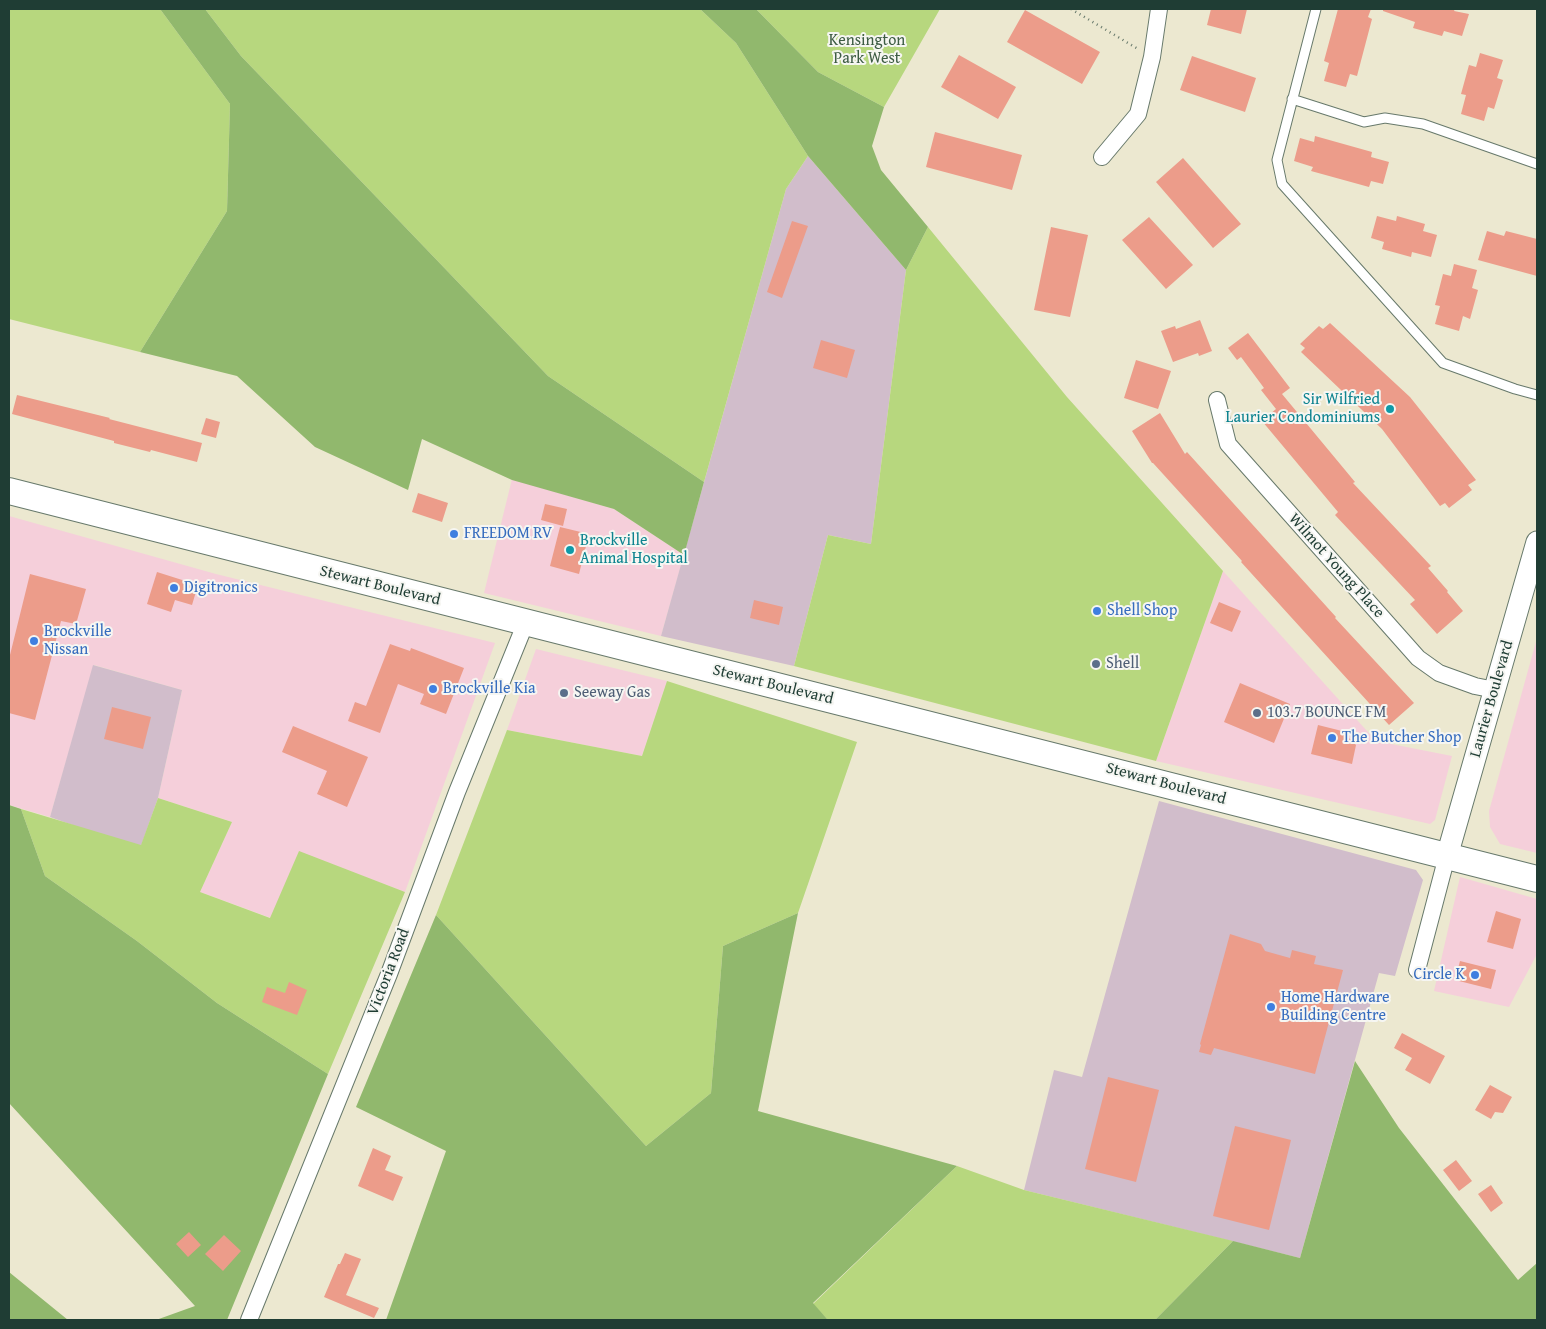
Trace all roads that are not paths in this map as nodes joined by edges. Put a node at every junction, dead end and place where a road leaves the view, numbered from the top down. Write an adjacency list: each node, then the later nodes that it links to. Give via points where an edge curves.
1 (1159, 9): 4 (street, via 1152,57 1138,114)
2 (1316, 9): 3 (lane)
3 (1292, 99): 5 (lane, via 1364,122 1385,118 1423,124); 6 (lane, via 1277,160 1282,184 1442,363)
4 (1102, 156)
5 (1537, 164)
6 (1537, 395)
7 (1217, 400): 11 (street, Wilmot Young Place, via 1228,444 1418,658 1439,674)
8 (9, 491): 10 (main road, Stewart Boulevard)
9 (1537, 542): 11 (street, Laurier Boulevard)
10 (526, 622): 12 (main road, Stewart Boulevard); 15 (street, Victoria Road, via 457,792 389,974)
11 (1495, 690): 12 (street, Laurier Boulevard)
12 (1447, 856): 13 (main road, Stewart Boulevard); 14 (street)
13 (1537, 879)
14 (1417, 970)
15 (249, 1320)

